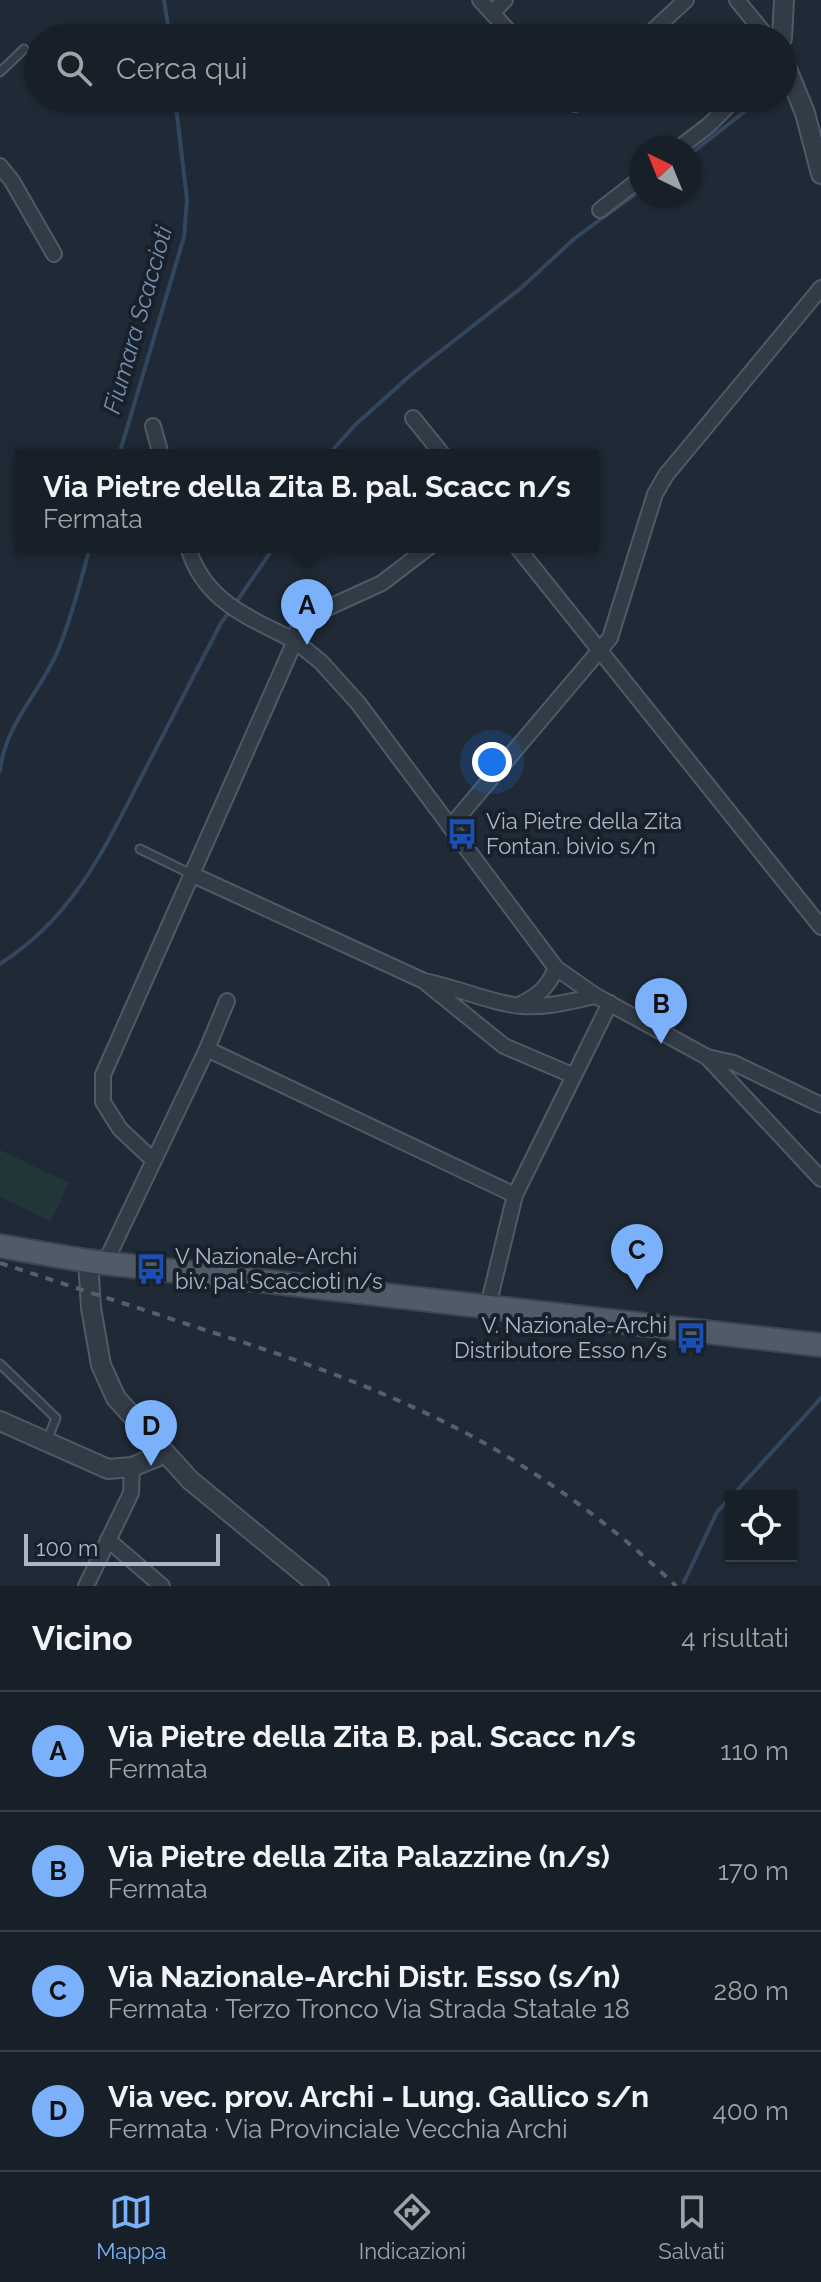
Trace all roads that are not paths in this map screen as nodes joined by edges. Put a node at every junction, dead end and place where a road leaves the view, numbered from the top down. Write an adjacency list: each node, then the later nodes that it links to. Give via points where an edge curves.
1 (480, 0): 6 (street)
2 (505, 0): 6 (street)
3 (686, 0): 8 (street)
4 (737, 0): 9 (street)
5 (784, 0): 10 (street)
6 (492, 13): 7 (street)
7 (502, 24)
8 (660, 24)
9 (757, 24)
10 (783, 24)
11 (24, 49): 12 (lane)
12 (0, 72)
13 (797, 93): 17 (street)
14 (722, 112): 15 (street)
15 (695, 136)
16 (0, 166): 20 (street)
17 (821, 174)
18 (629, 187): 19 (street)
19 (600, 210)
20 (54, 254)
21 (821, 288): 30 (street, via 666,475 655,494 610,638)
22 (413, 418): 25 (street)
23 (153, 426): 24 (street)
24 (159, 449)
25 (438, 449)
26 (191, 553): 29 (street, via 204,582 224,603)
27 (421, 553): 29 (street, via 382,583 312,615 298,628)
28 (522, 553): 30 (street)
29 (295, 641): 31 (street, via 358,703); 33 (street)
30 (601, 650): 31 (street); 34 (street)
31 (450, 827): 35 (street)
32 (140, 849): 33 (lane)
33 (191, 874): 36 (street); 44 (street, via 103,1075 103,1102 120,1129)
34 (821, 927)
35 (556, 968): 37 (street); 39 (street, via 539,995)
36 (424, 981): 39 (street); 42 (street, via 504,1046)
37 (603, 999): 39 (street); 41 (street); 42 (street)
38 (227, 1001): 40 (street)
39 (518, 1006)
40 (207, 1049): 44 (street); 46 (street)
41 (707, 1057): 43 (street, via 734,1063); 45 (street)
42 (572, 1075): 46 (street)
43 (821, 1105)
44 (153, 1160): 48 (street)
45 (821, 1179)
46 (515, 1195): 49 (street)
47 (0, 1246): 48 (main road)
48 (96, 1262): 49 (main road); 54 (street, via 91,1308 107,1383)
49 (488, 1306): 50 (main road)
50 (821, 1345)
51 (0, 1364): 53 (lane, via 56,1418)
52 (0, 1421): 53 (street)
53 (42, 1438): 55 (street, via 108,1469)
54 (164, 1454): 55 (street); 59 (street)
55 (132, 1467): 56 (street, via 131,1493)
56 (108, 1540): 57 (street); 58 (street)
57 (86, 1586)
58 (162, 1586)
59 (319, 1586)

